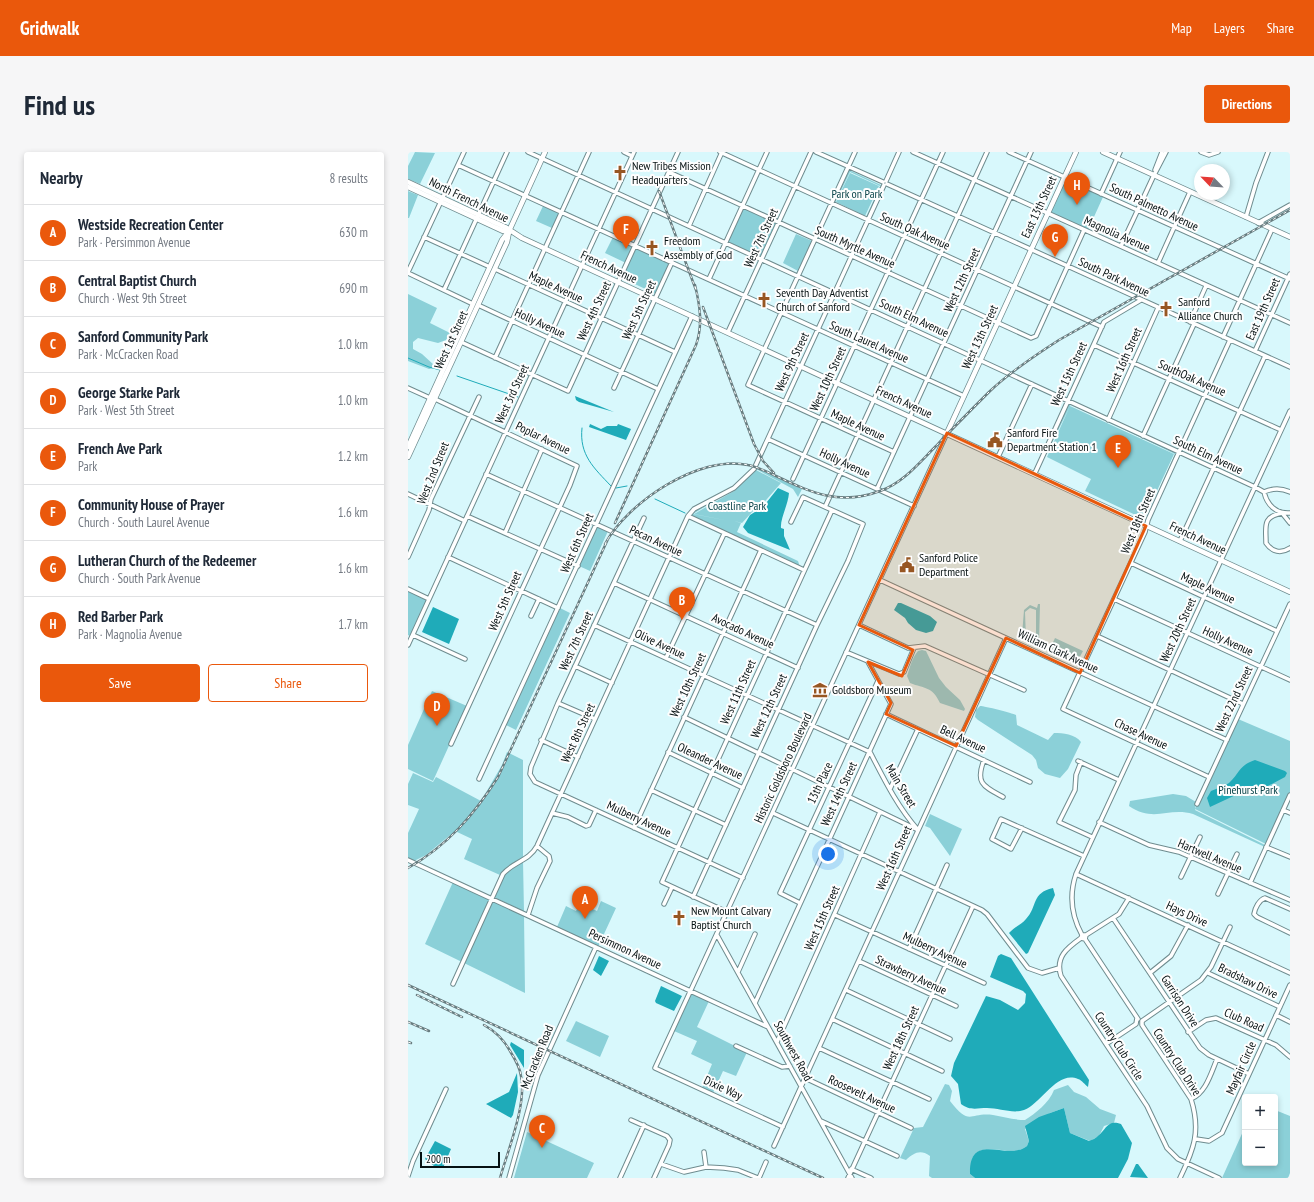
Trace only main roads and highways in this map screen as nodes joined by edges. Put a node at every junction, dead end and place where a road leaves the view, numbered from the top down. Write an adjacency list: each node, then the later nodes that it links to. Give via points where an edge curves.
1 (545, 152): 7 (main road, West 1st Street)
2 (1076, 152): 9 (main road, East 13th Street)
3 (1103, 152): 8 (main road)
4 (408, 182): 6 (main road, North French Avenue)
5 (408, 188): 6 (main road, North French Avenue)
6 (441, 200): 7 (main road, North French Avenue, via 506,227)
7 (509, 231): 10 (main road, West 1st Street); 13 (main road, French Avenue)
8 (1290, 237)
9 (1031, 249): 13 (main road, West 13th Street)
10 (492, 268): 11 (main road, West 1st Street); 11 (main road, West 1st Street, via 479,291)
11 (475, 305): 12 (main road, West 1st Street, via 437,382); 12 (main road, West 1st Street, via 472,318)
12 (432, 399): 14 (main road, West 1st Street); 15 (main road, West 1st Street, via 428,414)
13 (947, 433): 16 (main road, French Avenue)
14 (408, 447)
15 (408, 457)
16 (1290, 592)

